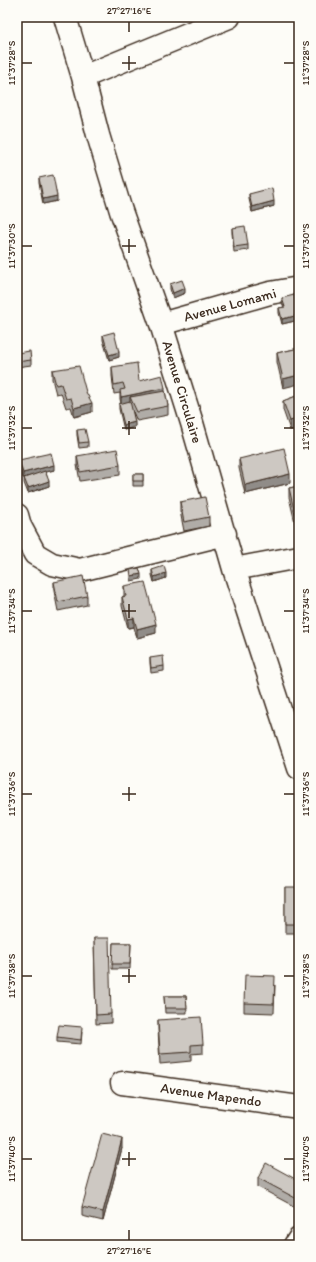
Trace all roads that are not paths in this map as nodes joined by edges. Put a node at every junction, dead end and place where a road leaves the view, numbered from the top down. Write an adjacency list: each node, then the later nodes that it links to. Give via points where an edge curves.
1 (64, 17): 3 (street, Avenue Circulaire)
2 (229, 17): 3 (street)
3 (83, 77): 5 (street, Avenue Circulaire, via 121,211)
4 (299, 288): 5 (street, Avenue Lomami, via 270,293)
5 (160, 324): 7 (street, Avenue Circulaire)
6 (17, 514): 7 (street, via 20,526 35,554 52,564 80,570)
7 (225, 534): 9 (street, Avenue Circulaire)
8 (299, 557): 9 (street)
9 (234, 569): 10 (street, Avenue Circulaire)
10 (299, 768)
11 (122, 1083): 12 (street, Avenue Mapendo)
12 (299, 1107)
13 (299, 1239): 14 (street)
14 (295, 1245)

